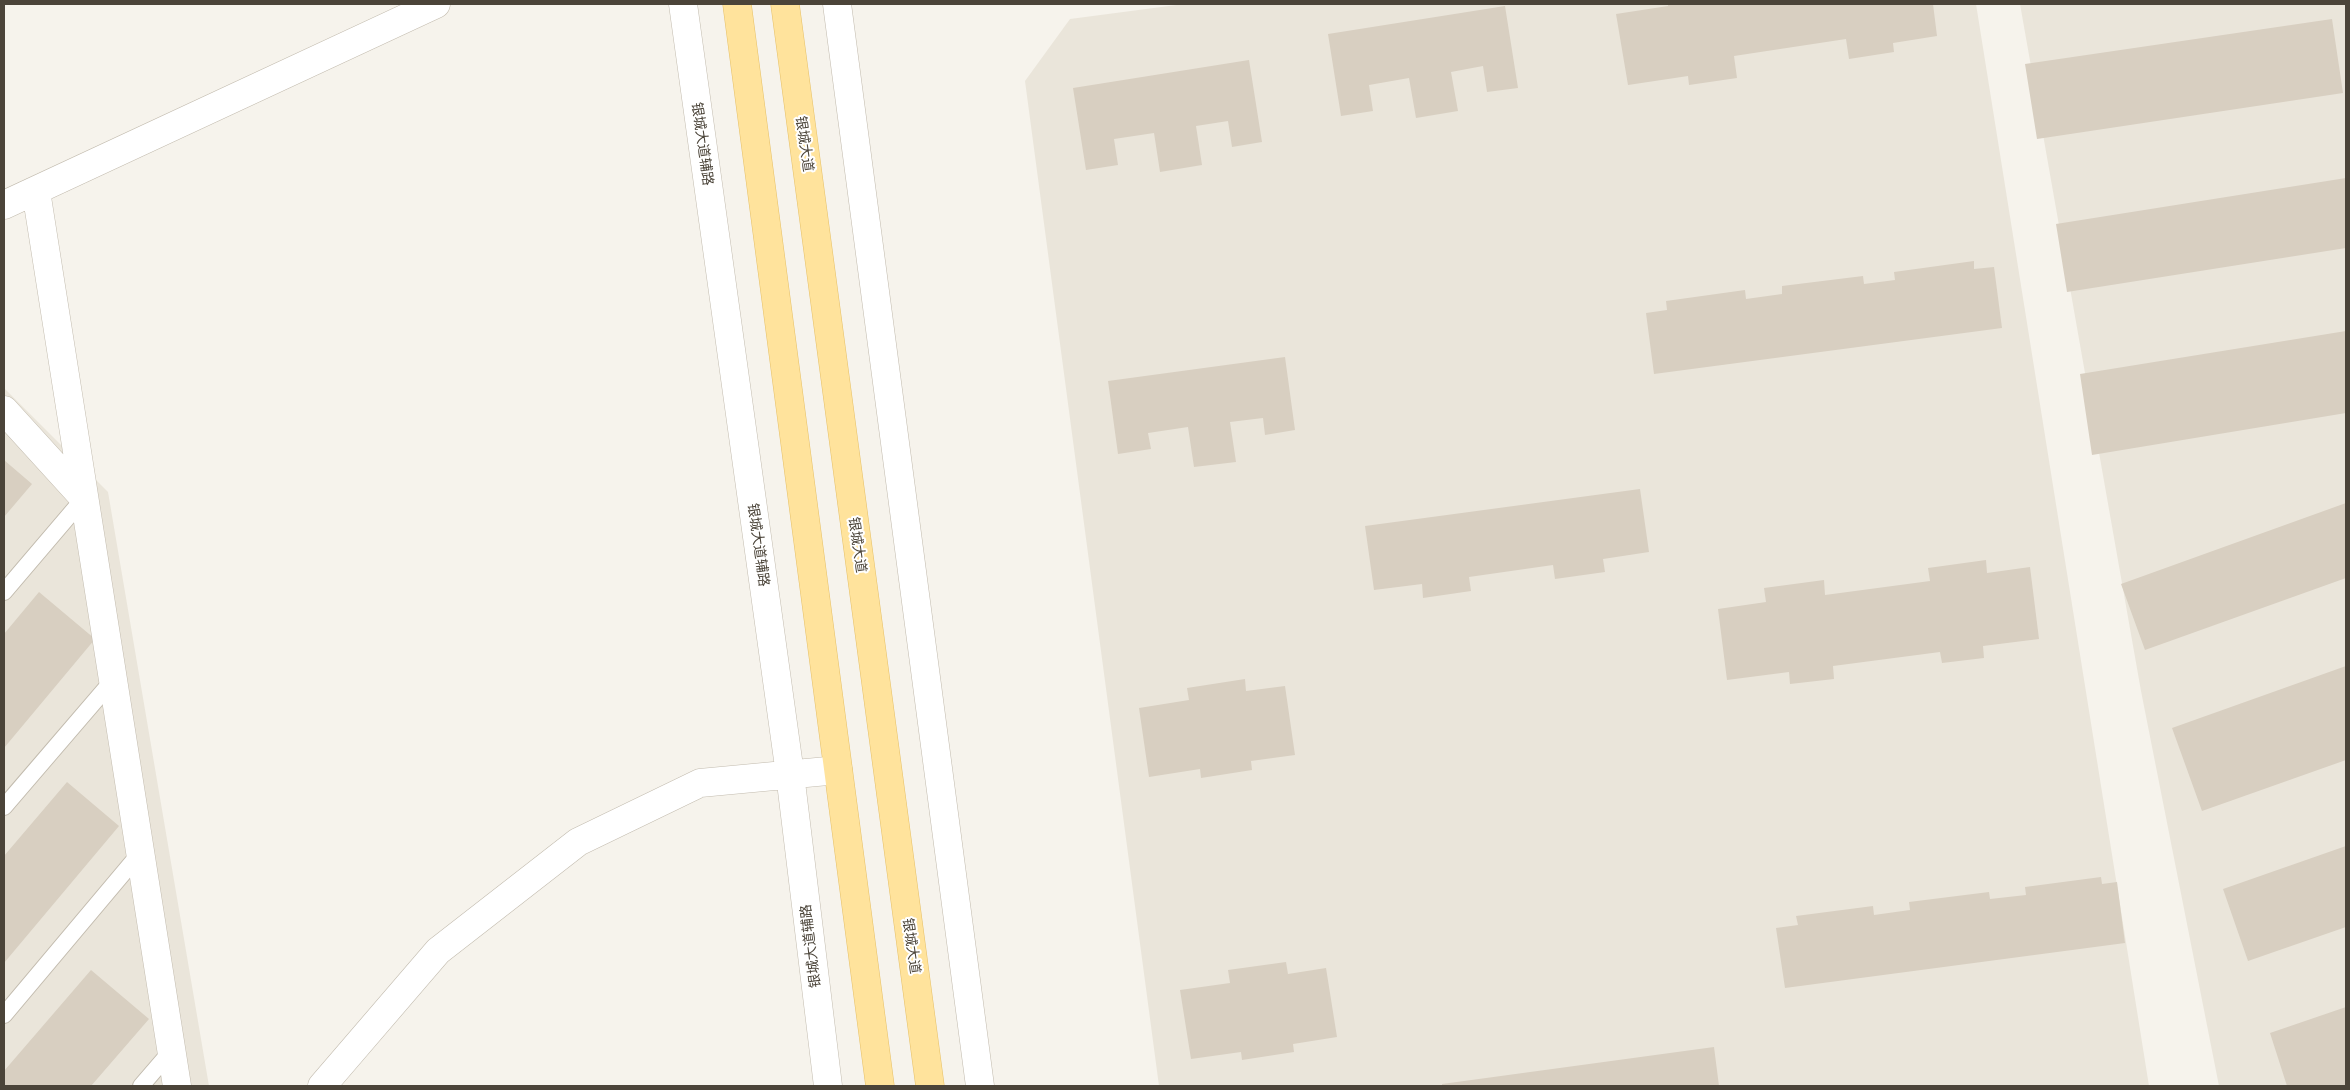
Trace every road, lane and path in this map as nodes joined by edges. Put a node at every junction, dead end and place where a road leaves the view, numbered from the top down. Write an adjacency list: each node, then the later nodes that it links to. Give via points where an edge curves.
1 (436, 4): 6 (street)
2 (683, 4): 13 (street, 银城大道辅路)
3 (737, 4): 12 (main road)
4 (785, 4): 23 (main road, 银城大道)
5 (837, 4): 24 (street)
6 (36, 191): 7 (street); 9 (street)
7 (4, 205)
8 (4, 410): 9 (street)
9 (84, 498): 10 (lane); 11 (street)
10 (4, 592)
11 (113, 680): 14 (lane); 15 (street)
12 (838, 770): 13 (street); 22 (main road)
13 (790, 774): 20 (street, via 700,783 578,842 438,951); 21 (street, 银城大道辅路)
14 (4, 808)
15 (141, 852): 16 (lane); 17 (street)
16 (4, 1015)
17 (172, 1050): 18 (lane); 19 (street)
18 (141, 1086)
19 (178, 1086)
20 (322, 1086)
21 (828, 1086)
22 (880, 1086)
23 (930, 1086)
24 (980, 1086)

